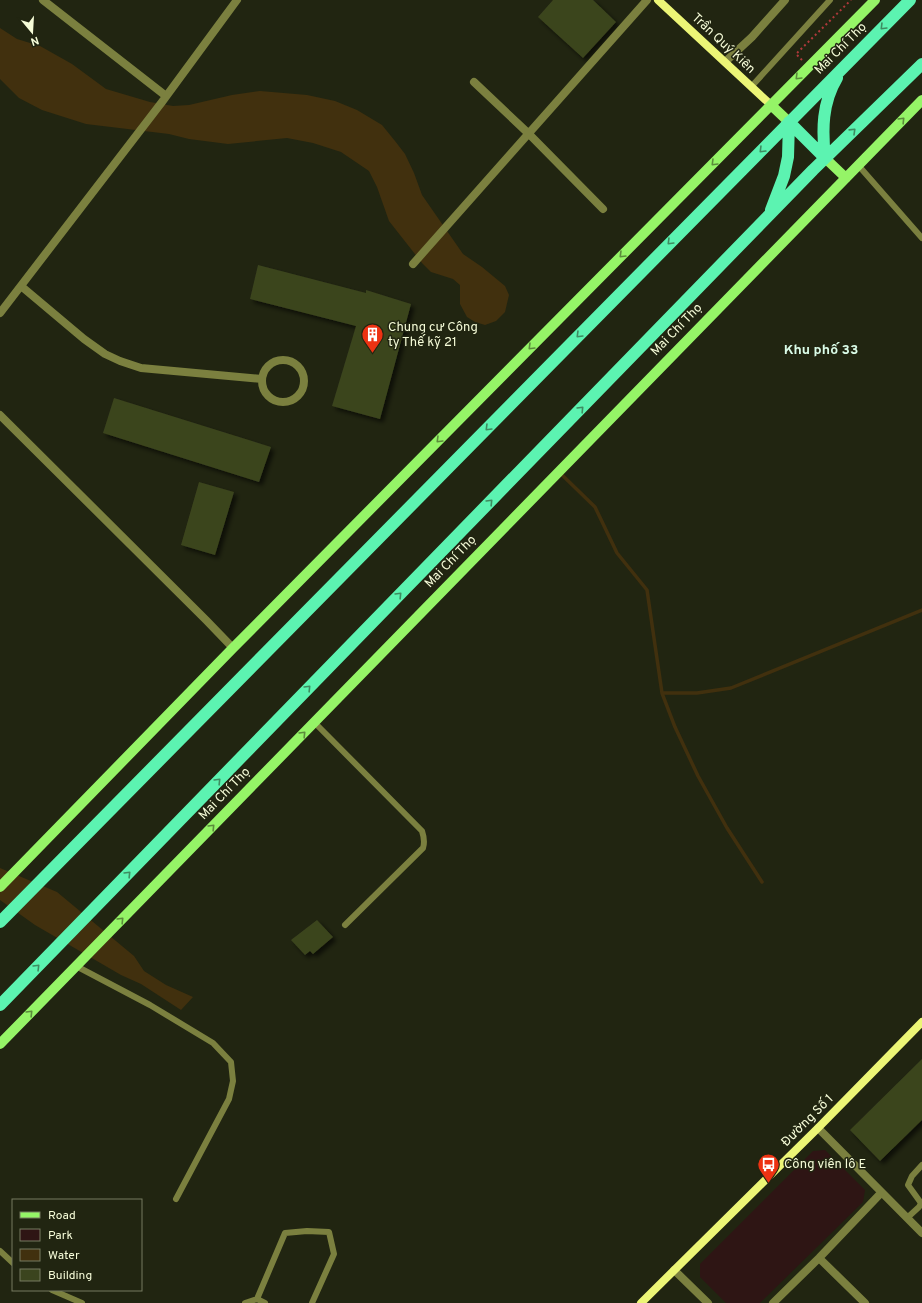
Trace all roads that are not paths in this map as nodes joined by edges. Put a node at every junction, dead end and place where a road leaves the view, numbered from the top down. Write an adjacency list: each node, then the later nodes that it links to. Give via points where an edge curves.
1 (43, 0): 14 (street)
2 (237, 0): 14 (street)
3 (647, 0): 18 (street)
4 (658, 0): 9 (street, Trần Quý Kiên)
5 (785, 0): 9 (street, via 752,37)
6 (830, 0): 13 (lane)
7 (875, 0): 16 (main road, Mai Chí Thọ, one-way to 16)
8 (910, 0): 11 (highway, Mai Chí Thọ, one-way to 11)
9 (725, 62): 13 (street, Trần Quý Kiên)
10 (922, 64): 19 (highway, Mai Chí Thọ, one-way to 10)
11 (843, 67): 17 (highway, Mai Chí Thọ); 19 (highway, via 826,102 823,121)
12 (474, 82): 18 (street)
13 (751, 87): 16 (street, Trần Quý Kiên)
14 (164, 99): 26 (street)
15 (922, 100): 20 (main road, Mai Chí Thọ, one-way to 15)
16 (771, 105): 17 (main road); 30 (main road, Mai Chí Thọ, one-way to 30)
17 (789, 122): 19 (highway); 23 (highway, via 788,157 784,176); 33 (highway, Mai Chí Thọ, one-way to 33)
18 (529, 134): 22 (street); 25 (street)
19 (825, 158): 21 (main road); 23 (highway, Mai Chí Thọ)
20 (858, 165): 21 (main road, Mai Chí Thọ); 24 (lane)
21 (846, 178): 31 (main road, Mai Chí Thọ)
22 (603, 209)
23 (766, 219): 36 (highway, Mai Chí Thọ, one-way to 23)
24 (922, 238)
25 (413, 264)
26 (21, 286): 27 (street); 28 (street, via 84,339 105,354 120,360 142,368)
27 (0, 313)
28 (262, 380): 28 (street, via 266,394 272,400 288,402 301,393 305,378 298,364 283,359 268,365)
29 (0, 415): 30 (street)
30 (233, 648): 32 (main road, Mai Chí Thọ)
31 (314, 722): 34 (lane, via 422,831 424,836 423,848); 35 (main road, Mai Chí Thọ, one-way to 31)
32 (0, 887)
33 (0, 922)
34 (345, 925)
35 (76, 966): 38 (main road, Mai Chí Thọ, one-way to 35); 42 (lane, via 157,1008 213,1043 231,1062 233,1081 229,1099)
36 (0, 1005)
37 (922, 1022): 39 (street, Đường Số 1)
38 (1, 1041)
39 (818, 1128): 41 (street); 48 (street, Đường Số 1)
40 (922, 1165): 43 (lane, via 908,1185 921,1203)
41 (881, 1193): 43 (street); 46 (street)
42 (176, 1199)
43 (907, 1218): 44 (street)
44 (922, 1233)
45 (0, 1250): 47 (lane)
46 (819, 1258): 57 (street); 58 (street)
47 (12, 1262)
48 (674, 1270): 55 (street, Đường Số 1); 56 (street)
49 (54, 1291): 51 (lane)
50 (256, 1299): 52 (lane); 53 (lane); 54 (lane, via 286,1233 329,1232 334,1254)
51 (82, 1303)
52 (245, 1303)
53 (265, 1303)
54 (312, 1303)
55 (641, 1303)
56 (708, 1303)
57 (773, 1303)
58 (865, 1303)

